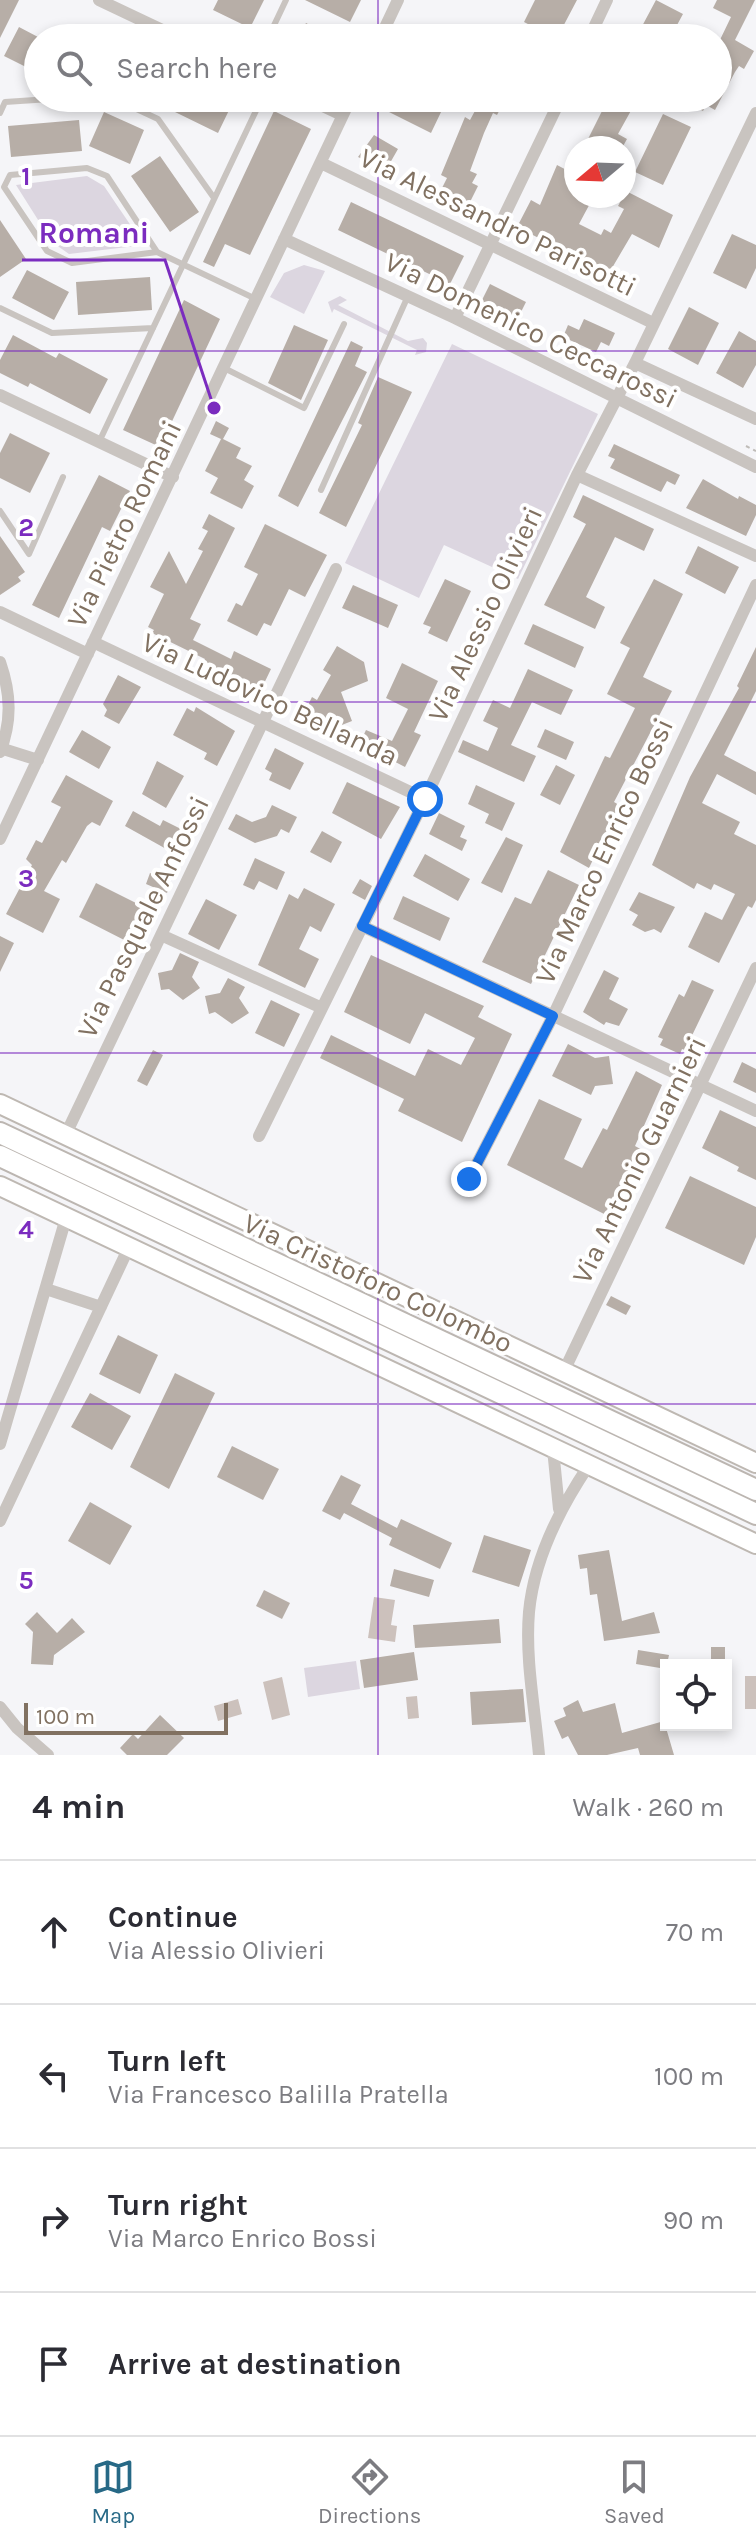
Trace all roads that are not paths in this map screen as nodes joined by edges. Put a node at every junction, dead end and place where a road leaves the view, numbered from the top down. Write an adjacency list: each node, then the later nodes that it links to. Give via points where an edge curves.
1 (99, 0): 5 (street)
2 (286, 0): 6 (lane)
3 (398, 0): 7 (street)
4 (607, 0): 8 (street)
5 (150, 24)
6 (275, 24)
7 (387, 24)
8 (596, 24)
9 (0, 95): 11 (lane)
10 (24, 101): 11 (lane)
11 (5, 102): 17 (lane)
12 (143, 112): 21 (lane, via 158,119)
13 (255, 112): 21 (lane)
14 (336, 112): 19 (street)
15 (344, 112): 19 (street, Via Pietro Romani)
16 (554, 112): 23 (street)
17 (0, 113)
18 (756, 113): 30 (street, Via Alessio Olivieri)
19 (342, 115): 20 (street, Via Pietro Romani)
20 (321, 163): 22 (street, Via Pietro Romani); 23 (street, Via Alessandro Parisotti)
21 (214, 198): 25 (lane)
22 (284, 239): 26 (street, Via Domenico Ceccarossi); 27 (street, Via Pietro Romani)
23 (491, 246): 29 (street); 30 (street, Via Alessandro Parisotti)
24 (157, 252): 24 (lane, via 107,176 87,168 10,175 4,187 47,251 72,263); 25 (lane)
25 (183, 265): 27 (lane); 32 (lane)
26 (408, 296): 29 (street, Via Domenico Ceccarossi); 43 (lane)
27 (256, 299): 34 (street, Via Pietro Romani)
28 (0, 308): 32 (lane, via 52,333)
29 (455, 318): 36 (street, Via Domenico Ceccarossi)
30 (653, 323): 33 (street, Via Alessio Olivieri)
31 (344, 324): 34 (lane, via 304,408)
32 (153, 328): 38 (lane)
33 (635, 363): 36 (street, Via Alessio Olivieri); 37 (street)
34 (224, 368): 42 (street, Via Pietro Romani)
35 (0, 395): 38 (street)
36 (617, 398): 39 (street, Via Domenico Ceccarossi); 40 (street, Via Alessio Olivieri)
37 (756, 419)
38 (99, 442): 42 (street)
39 (756, 467)
40 (577, 475): 45 (street); 56 (street, Via Alessio Olivieri)
41 (63, 477): 44 (lane, via 29,554)
42 (173, 477): 51 (street, Via Pietro Romani)
43 (321, 490)
44 (0, 511)
45 (756, 556)
46 (336, 569): 53 (street, Via Pasquale Anfossi)
47 (756, 585): 48 (street, Via Marco Enrico Bossi)
48 (749, 600): 50 (street); 62 (street, Via Marco Enrico Bossi)
49 (0, 612): 51 (street, Via Ludovico Bellanda)
50 (756, 613)
51 (91, 648): 53 (street, Via Ludovico Bellanda); 55 (street, Via Pietro Romani)
52 (0, 662): 54 (street, via 9,713)
53 (263, 720): 56 (street, Via Ludovico Bellanda); 59 (street, Via Pasquale Anfossi)
54 (0, 749): 55 (street)
55 (38, 760): 57 (street, Via Pietro Romani)
56 (425, 799): 58 (street, Via Alessio Olivieri)
57 (0, 839)
58 (362, 926): 61 (street, Via Alessio Olivieri); 62 (street)
59 (161, 935): 61 (street); 67 (street, Via Pasquale Anfossi)
60 (756, 968): 63 (street, Via Antonio Guarnieri)
61 (322, 1008): 68 (street, Via Alessio Olivieri)
62 (553, 1016): 63 (street); 70 (street, Via Marco Enrico Bossi)
63 (701, 1088): 65 (street); 76 (street, Via Antonio Guarnieri)
64 (0, 1104): 67 (street, Via Cristoforo Colombo)
65 (756, 1111)
66 (0, 1133): 82 (main road, Via Cristoforo Colombo)
67 (65, 1136): 76 (street, Via Cristoforo Colombo)
68 (259, 1136)
69 (0, 1156): 84 (main road, Via Cristoforo Colombo)
70 (469, 1179)
71 (0, 1186): 72 (street)
72 (66, 1218): 73 (street); 74 (street)
73 (129, 1247): 75 (street); 79 (street)
74 (46, 1289): 75 (street); 77 (street)
75 (101, 1307): 85 (street)
76 (564, 1371): 80 (street, Via Cristoforo Colombo)
77 (5, 1410): 78 (street)
78 (0, 1444)
79 (553, 1449): 81 (street); 83 (street)
80 (756, 1463)
81 (589, 1465): 83 (street); 86 (street)
82 (756, 1490)
83 (559, 1509): 89 (street, via 529,1613)
84 (756, 1514)
85 (0, 1521)
86 (756, 1544)
87 (0, 1707): 88 (street)
88 (44, 1754)
89 (539, 1755)

